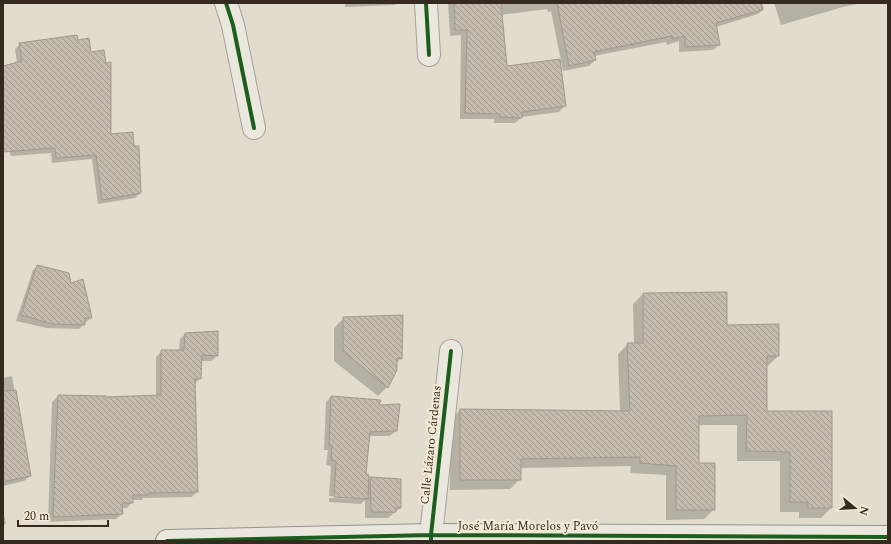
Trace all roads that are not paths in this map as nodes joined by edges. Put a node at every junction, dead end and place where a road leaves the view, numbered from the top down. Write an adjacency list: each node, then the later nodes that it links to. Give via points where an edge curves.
1 (226, 3): 4 (street, via 233,25)
2 (426, 3): 3 (street)
3 (429, 56)
4 (254, 128)
5 (451, 351): 7 (street, Calle Lázaro Cárdenas)
6 (888, 537): 7 (street, José María Morelos y Pavó)
7 (431, 538): 8 (street, José María Morelos y Pavó)
8 (168, 541)

